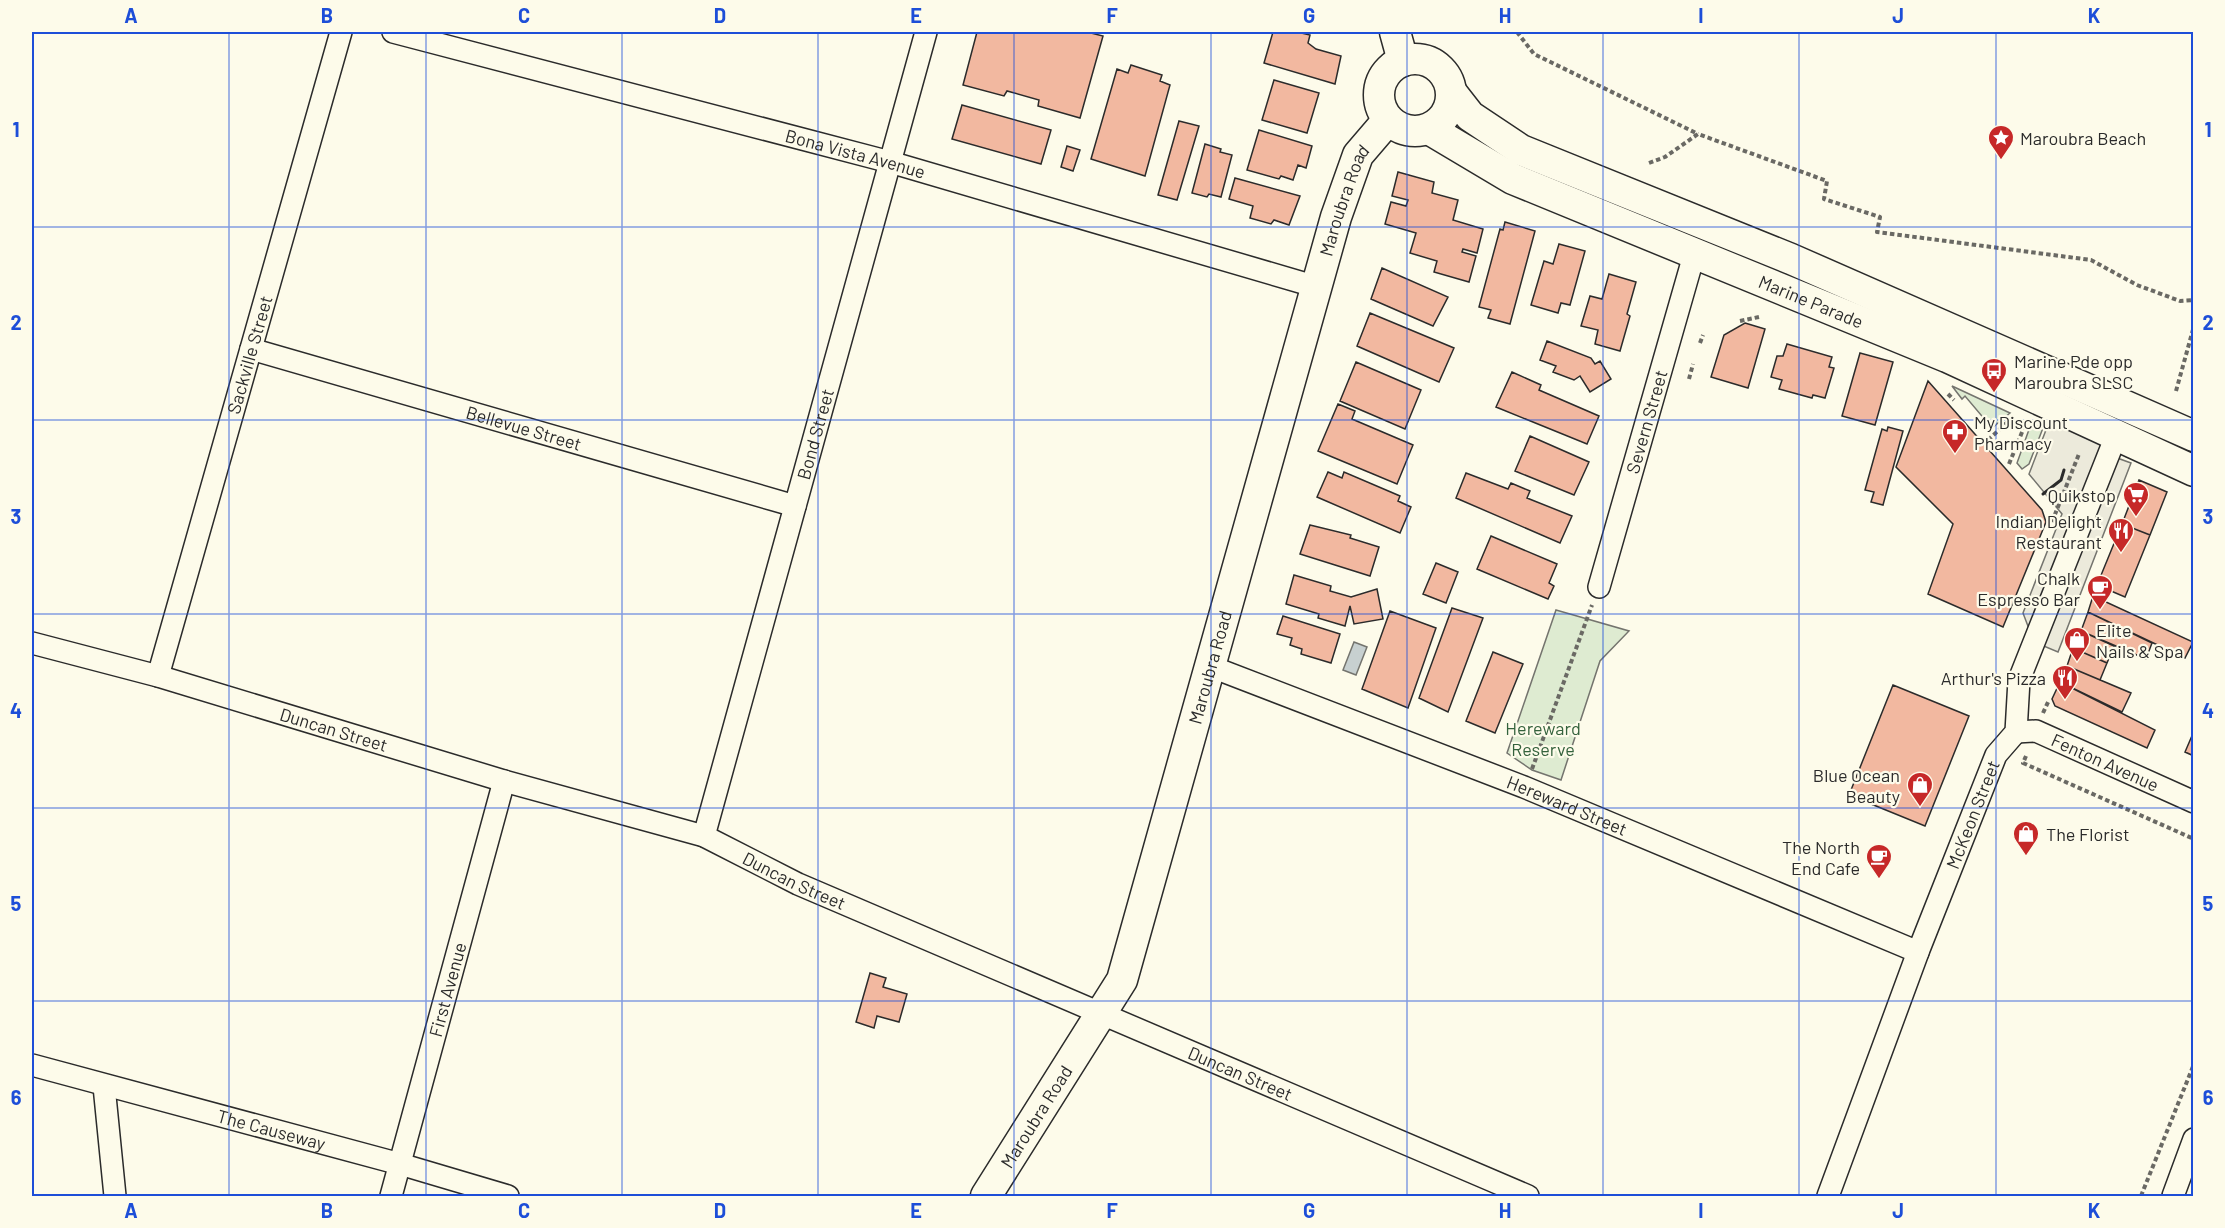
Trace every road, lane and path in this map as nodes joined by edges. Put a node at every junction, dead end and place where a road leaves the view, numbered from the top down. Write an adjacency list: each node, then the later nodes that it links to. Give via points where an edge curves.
1 (341, 32): 21 (street, Sackville Street)
2 (393, 32): 11 (street, Bona Vista Avenue)
3 (926, 32): 11 (street, Bond Street)
4 (1395, 32): 6 (street)
5 (1517, 32): 10 (path, via 1534,54)
6 (1403, 61): 7 (street, via 1414,58 1436,64); 8 (street, via 1384,75 1380,86 1382,110)
7 (1452, 93): 9 (street, via 1446,115); 30 (street, Marine Parade, via 1470,116 1521,150 1791,259)
8 (1388, 120): 9 (street, via 1407,131); 14 (street, Maroubra Road, via 1358,155)
9 (1429, 129): 13 (street, Marine Parade, via 1513,179)
10 (1698, 134): 12 (path); 15 (path, via 1827,181 1824,199 1880,217 1877,232 2091,260 2137,285 2180,301)
11 (890, 162): 14 (street, Bona Vista Avenue); 35 (street, Bond Street)
12 (1649, 163)
13 (1694, 255): 29 (street, Marine Parade, via 1947,357); 37 (street, Severn Street)
14 (1317, 287): 39 (street, Maroubra Road)
15 (2193, 300)
16 (1759, 317): 17 (path)
17 (1740, 321)
18 (2193, 326): 24 (path)
19 (1703, 334): 20 (path)
20 (1700, 343)
21 (251, 349): 35 (street, Bellevue Street); 40 (street, Sackville Street)
22 (1693, 363): 23 (path)
23 (1689, 379)
24 (2176, 391)
25 (1948, 394): 26 (path)
26 (1954, 400)
27 (2019, 412): 31 (path)
28 (2028, 416): 33 (path)
29 (2116, 436): 34 (street, Marine Parade); 42 (street, via 2019,681)
30 (2193, 436)
31 (1988, 440)
32 (2079, 454): 36 (path)
33 (2009, 464)
34 (2193, 471)
35 (795, 506): 46 (street, Bond Street)
36 (2052, 522)
37 (1599, 587): 44 (path)
38 (32, 643): 40 (street, Duncan Street)
39 (1212, 667): 44 (street, Hereward Street); 49 (street, Maroubra Road, via 1122,980)
40 (158, 676): 43 (street, Duncan Street)
41 (2049, 700): 42 (path)
42 (2026, 732): 45 (street, Fenton Avenue); 47 (path, via 2023,763); 48 (street, McKeon Street, via 1995,755)
43 (504, 781): 46 (street, Duncan Street); 54 (street, First Avenue)
44 (1524, 787): 48 (street, Hereward Street)
45 (2193, 801)
46 (704, 836): 49 (street, Duncan Street, via 798,884)
47 (2193, 839)
48 (1918, 952): 61 (street, McKeon Street)
49 (1102, 1016): 55 (street, Duncan Street); 59 (street, Maroubra Road)
50 (2193, 1064): 62 (path)
51 (32, 1065): 52 (street, The Causeway)
52 (104, 1086): 54 (street, The Causeway); 56 (street)
53 (2193, 1139): 63 (street)
54 (400, 1164): 57 (street, First Avenue); 58 (street, The Causeway)
55 (1498, 1192): 60 (street, Duncan Street)
56 (116, 1197)
57 (391, 1197)
58 (508, 1197)
59 (986, 1197)
60 (1528, 1197)
61 (1828, 1197)
62 (2141, 1197)
63 (2173, 1197)

